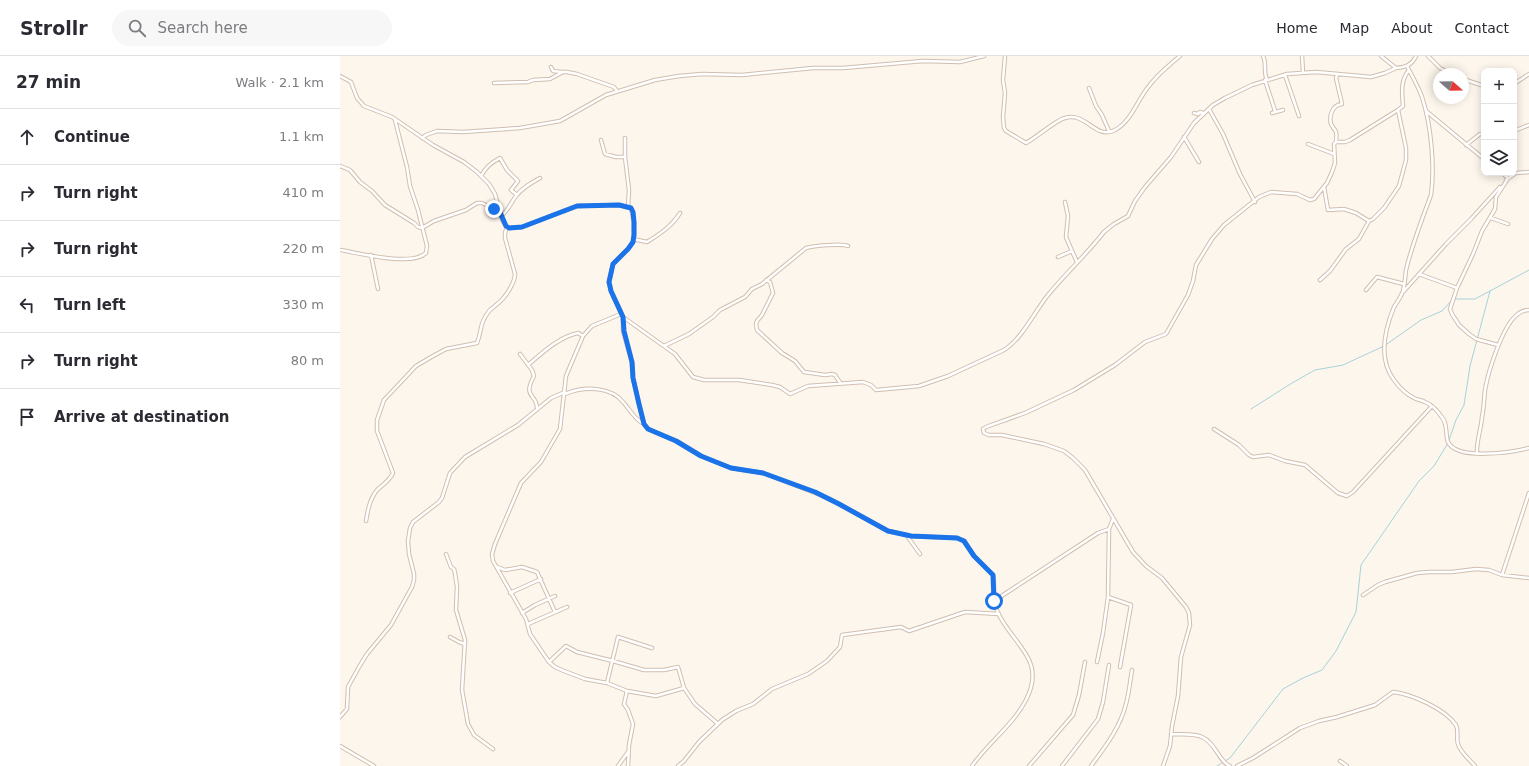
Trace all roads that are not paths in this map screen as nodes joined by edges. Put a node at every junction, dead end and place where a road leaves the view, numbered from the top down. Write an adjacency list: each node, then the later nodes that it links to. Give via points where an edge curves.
1 (984, 56): 26 (street, via 960,62 923,61 742,75 679,76)
2 (1005, 56): 39 (street, via 1003,123 1006,131 1026,143 1059,120 1071,117 1085,120 1093,129)
3 (1180, 56): 39 (street, via 1149,85 1124,122)
4 (1263, 56): 20 (street)
5 (1302, 56): 15 (street)
6 (1380, 56): 11 (street)
7 (1416, 56): 9 (street)
8 (1428, 56): 12 (street)
9 (1407, 66): 11 (street); 13 (street)
10 (551, 67): 14 (street)
11 (1396, 68): 18 (street, via 1371,77)
12 (1440, 68)
13 (1409, 70): 29 (street, via 1401,89 1403,106); 31 (street)
14 (563, 72): 23 (street, via 550,79); 26 (street, via 595,80 614,87)
15 (1303, 73): 17 (street); 18 (street)
16 (1529, 74): 22 (street)
17 (1285, 75): 20 (street); 35 (street)
18 (1337, 75): 45 (street, via 1342,104 1335,107 1330,115 1331,125 1336,132)
19 (340, 76): 36 (street, via 351,82 357,98 364,106)
20 (1266, 80): 27 (street, via 1242,89); 30 (street)
21 (1469, 81): 24 (street)
22 (1517, 82)
23 (494, 84)
24 (1481, 85)
25 (1089, 88): 39 (street)
26 (617, 91): 42 (street, via 560,121 520,128 468,132 438,131)
27 (1209, 109): 33 (street); 61 (street)
28 (1283, 110): 30 (street)
29 (1398, 110): 45 (street, via 1350,140); 67 (street, via 1406,148 1402,178 1394,195)
30 (1275, 111): 34 (street)
31 (1426, 111): 47 (street); 81 (street, via 1431,148 1431,195 1406,270)
32 (1194, 113): 33 (street)
33 (1203, 113): 41 (street)
34 (1272, 113)
35 (1299, 116)
36 (395, 120): 42 (street); 70 (street)
37 (1529, 125): 38 (street)
38 (1517, 130)
39 (1109, 132)
40 (1481, 134): 47 (street)
41 (1184, 136): 51 (street); 77 (street, via 1171,157 1135,201 1128,216 1104,232)
42 (422, 138): 54 (street, via 464,162)
43 (626, 138): 49 (street)
44 (601, 140): 49 (street, via 605,154)
45 (1336, 142): 48 (street)
46 (1308, 144): 48 (street)
47 (1466, 145): 50 (street)
48 (1334, 154): 58 (street, via 1334,167)
49 (625, 157): 62 (street, via 629,190)
50 (1481, 157)
51 (1199, 162)
52 (340, 166): 70 (street, via 350,170 385,205)
53 (1529, 172): 57 (street, via 1516,173)
54 (481, 176): 59 (street, via 500,158 518,181 511,190); 63 (street, via 495,194)
55 (1504, 176): 57 (street)
56 (540, 178): 59 (street)
57 (1507, 179): 66 (street, via 1496,196); 78 (street)
58 (1324, 187): 61 (street, via 1312,200 1297,194 1271,192 1259,197); 67 (street, via 1328,210 1344,209)
59 (517, 195): 65 (street)
60 (1065, 202): 74 (street, via 1068,216 1066,237)
61 (1255, 202): 104 (street, via 1232,218 1209,244 1196,265 1188,295 1166,334 1145,342 1115,365 1074,390 983,429 984,433 989,435 1029,440 1069,454 1085,470)
62 (628, 207): 69 (street, via 577,206 522,227); 71 (street, via 633,212)
63 (499, 210): 65 (street); 70 (street, via 477,203)
64 (680, 213): 71 (street, via 667,228 647,242)
65 (501, 217): 69 (street)
66 (1491, 218): 68 (street); 82 (street, via 1482,231)
67 (1369, 221): 80 (street, via 1359,239)
68 (1508, 224)
69 (507, 227): 105 (street, via 504,238 515,279 505,297 484,318 477,343 446,349 416,366 384,400 376,420 377,431 394,473 377,490 369,504)
70 (422, 228): 75 (street, via 427,246 424,255 405,259)
71 (633, 239): 87 (street, via 628,249 613,264 610,276 610,287)
72 (848, 246): 79 (street, via 814,245 806,248)
73 (340, 250): 75 (street)
74 (1072, 250): 76 (street); 77 (street)
75 (372, 255): 83 (street)
76 (1058, 257)
77 (1077, 262): 93 (street, via 1048,295 1030,322 1004,350 948,376 919,386 876,390 864,382)
78 (1419, 274): 82 (street); 85 (street)
79 (766, 280): 90 (street, via 689,334); 93 (street, via 770,282 772,296 757,321 756,330 795,361 804,372 832,374)
80 (1320, 280)
81 (1404, 284): 84 (street, via 1377,277); 85 (street)
82 (1457, 288): 89 (street, via 1450,309 1459,324 1476,339)
83 (378, 289)
84 (1366, 290)
85 (1403, 292): 95 (street, via 1395,306 1385,337 1386,362 1393,379 1403,390)
86 (1529, 310): 89 (street, via 1516,314)
87 (622, 315): 88 (street, via 592,326); 90 (street); 97 (street)
88 (584, 336): 92 (street, via 572,334); 94 (street, via 566,376)
89 (1498, 345): 99 (street, via 1485,388)
90 (664, 346): 93 (street, via 675,354 697,379 739,380 772,385 790,394 808,386)
91 (520, 354): 92 (street)
92 (528, 364): 96 (street, via 534,376 530,393)
93 (841, 384)
94 (565, 393): 96 (street, via 551,398); 97 (street, via 597,389 613,393); 110 (street, via 560,429 541,462 521,483 495,544 492,554)
95 (1432, 406): 98 (street, via 1347,496 1338,493 1305,464 1269,455 1253,457); 101 (street, via 1443,417 1448,443 1459,451)
96 (537, 409): 138 (street, via 518,425 465,457 450,473 439,502 412,524 408,541 414,574 412,588 391,625 366,654 347,690 346,709)
97 (644, 424): 107 (street, via 651,431 676,441 701,456 731,468 763,473 815,492 883,529)
98 (1214, 429)
99 (1477, 447): 101 (street); 102 (street)
100 (1529, 448): 102 (street)
101 (1472, 453): 102 (street)
102 (1477, 454)
103 (1529, 493): 111 (street)
104 (1113, 519): 106 (street); 140 (street, via 1133,552 1162,578 1189,613 1190,625 1181,657 1178,696)
105 (366, 521)
106 (1109, 528): 117 (street); 119 (street)
107 (906, 536): 109 (street); 119 (street, via 957,538 964,541 974,556 993,575)
108 (446, 554): 126 (street, via 454,569 457,587 456,610)
109 (920, 554)
110 (496, 567): 113 (street, via 505,570 522,567 537,572); 114 (street)
111 (1502, 575): 112 (street); 115 (street, via 1476,569 1417,573 1378,585)
112 (1529, 578)
113 (540, 579): 114 (street); 118 (street)
114 (510, 594): 122 (street)
115 (1363, 595)
116 (555, 596): 118 (street)
117 (1108, 597): 131 (street); 133 (street, via 1131,605)
118 (549, 598): 121 (street); 122 (street)
119 (994, 601): 123 (street)
120 (567, 607): 121 (street)
121 (555, 612): 124 (street)
122 (522, 613): 124 (street)
123 (999, 614): 139 (street, via 965,612 909,631 901,626 842,635 839,649 818,667 808,674 772,689 753,704); 149 (street, via 1031,662 1032,679 1026,700)
124 (528, 624): 129 (street, via 530,634)
125 (450, 637): 126 (street)
126 (465, 644): 142 (street, via 462,690 468,724 474,735)
127 (652, 648): 128 (street, via 618,637)
128 (613, 661): 129 (street, via 577,652 566,646); 135 (street); 136 (street, via 644,670 678,667)
129 (549, 662): 135 (street, via 564,671)
130 (1085, 662): 150 (street, via 1073,716)
131 (1097, 662)
132 (1109, 665): 151 (street, via 1098,719)
133 (1120, 667)
134 (1132, 670): 152 (street, via 1126,705 1120,721)
135 (607, 684): 137 (street)
136 (684, 688): 137 (street, via 661,696); 139 (street, via 695,704)
137 (627, 691): 143 (street, via 624,704 633,724)
138 (340, 717)
139 (717, 723): 148 (street)
140 (1171, 734): 153 (street); 154 (street, via 1202,736 1213,746 1226,765)
141 (340, 746): 145 (street)
142 (493, 748)
143 (629, 750): 146 (street); 147 (street)
144 (1340, 761): 156 (street)
145 (374, 766)
146 (618, 766)
147 (628, 766)
148 (678, 766)
149 (972, 766)
150 (1029, 766)
151 (1062, 766)
152 (1091, 766)
153 (1163, 766)
154 (1230, 766)
155 (1237, 766): 157 (street, via 1300,728 1319,720 1375,705 1393,692 1407,695 1441,710 1456,725 1458,745)
156 (1347, 766)
157 (1475, 766)

